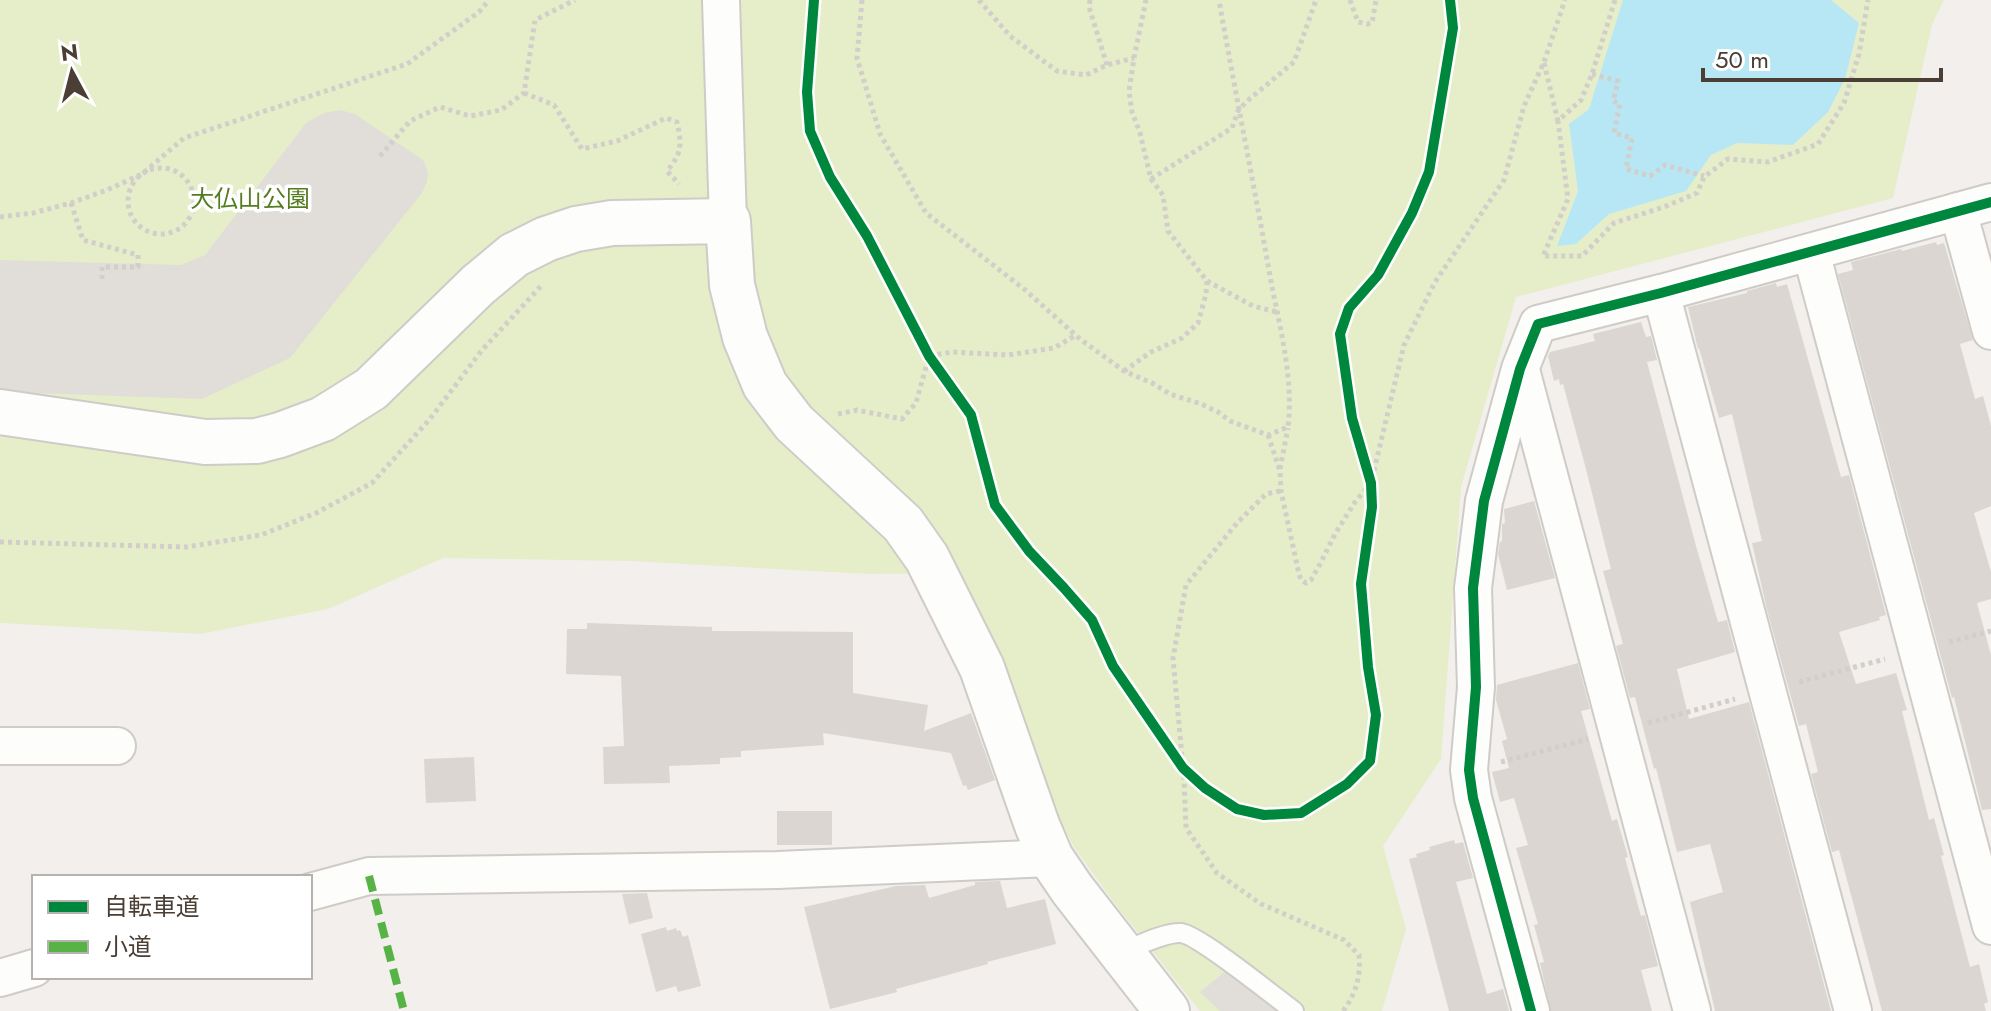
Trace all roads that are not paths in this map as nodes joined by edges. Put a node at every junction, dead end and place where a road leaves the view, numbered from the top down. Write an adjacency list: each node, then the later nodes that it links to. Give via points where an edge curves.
1 (721, 0): 3 (street)
2 (1975, 207): 4 (street); 6 (street)
3 (710, 221): 8 (street, via 612,223 546,239 514,255 478,285 371,389 323,419 280,435 205,442); 11 (street, via 765,385 794,423 903,524 927,558 982,668)
4 (1811, 252): 5 (street); 13 (street)
5 (1661, 293): 7 (street, via 1538,324); 21 (street)
6 (1991, 331)
7 (1520, 369): 19 (street, via 1484,501 1473,588 1476,687 1469,770); 20 (street)
8 (0, 412)
9 (0, 746): 10 (street)
10 (117, 746)
11 (1051, 858): 12 (street, via 778,870 369,876); 14 (street)
12 (312, 891)
13 (1991, 926)
14 (1122, 952): 17 (street); 18 (lane, via 1168,935 1188,935)
15 (32, 969): 16 (street)
16 (0, 978)
17 (1167, 1011)
18 (1294, 1011)
19 (1531, 1011)
20 (1692, 1011)
21 (1853, 1011)

